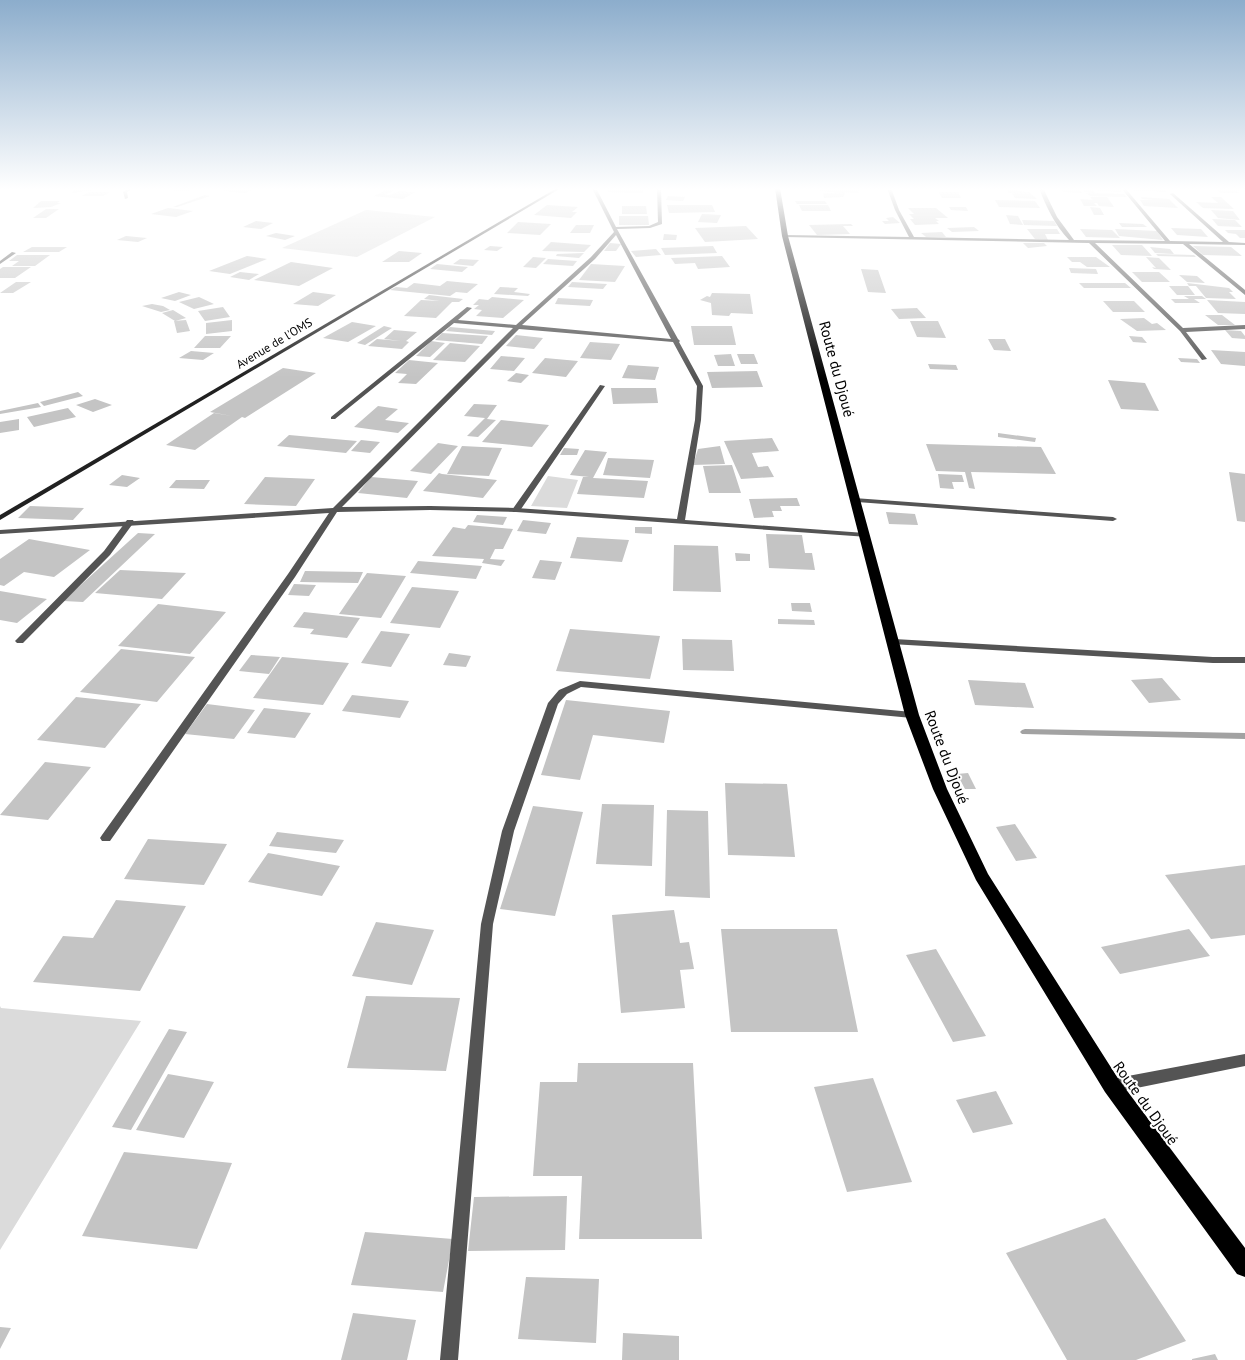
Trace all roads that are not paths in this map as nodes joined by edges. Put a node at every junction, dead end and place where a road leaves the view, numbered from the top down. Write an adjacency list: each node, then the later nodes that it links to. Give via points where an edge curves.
1 (451, 251): 22 (street, Avenue de l'OMS)
2 (598, 251): 12 (street)
3 (627, 251): 15 (street)
4 (789, 251): 19 (main road, Route du Djoué)
5 (1101, 251): 14 (street)
6 (1194, 251): 9 (street)
7 (14, 253): 8 (street)
8 (0, 263)
9 (1245, 293)
10 (469, 308): 11 (street)
11 (454, 321): 12 (street); 18 (street)
12 (517, 327): 15 (street); 20 (street)
13 (1245, 327): 14 (street)
14 (1182, 330): 16 (street)
15 (677, 341): 25 (street, via 700,386 698,420)
16 (1204, 359)
17 (602, 386): 21 (street)
18 (333, 418)
19 (857, 500): 23 (street); 27 (main road, Route du Djoué)
20 (335, 510): 21 (street); 24 (street); 32 (street)
21 (516, 510): 25 (street)
22 (0, 518)
23 (1113, 519)
24 (130, 522): 26 (street); 28 (street, via 107,554)
25 (681, 522): 27 (street)
26 (0, 532)
27 (865, 535): 29 (main road, Route du Djoué)
28 (20, 641)
29 (894, 642): 30 (street); 31 (main road, Route du Djoué)
30 (1245, 660)
31 (912, 715): 34 (main road, Route du Djoué, via 940,788 981,876); 36 (street, via 580,684 563,692 553,703 508,831 487,924)
32 (106, 838)
33 (1245, 1060): 34 (street)
34 (1112, 1086): 35 (main road, Route du Djoué)
35 (1245, 1266)
36 (449, 1360)

